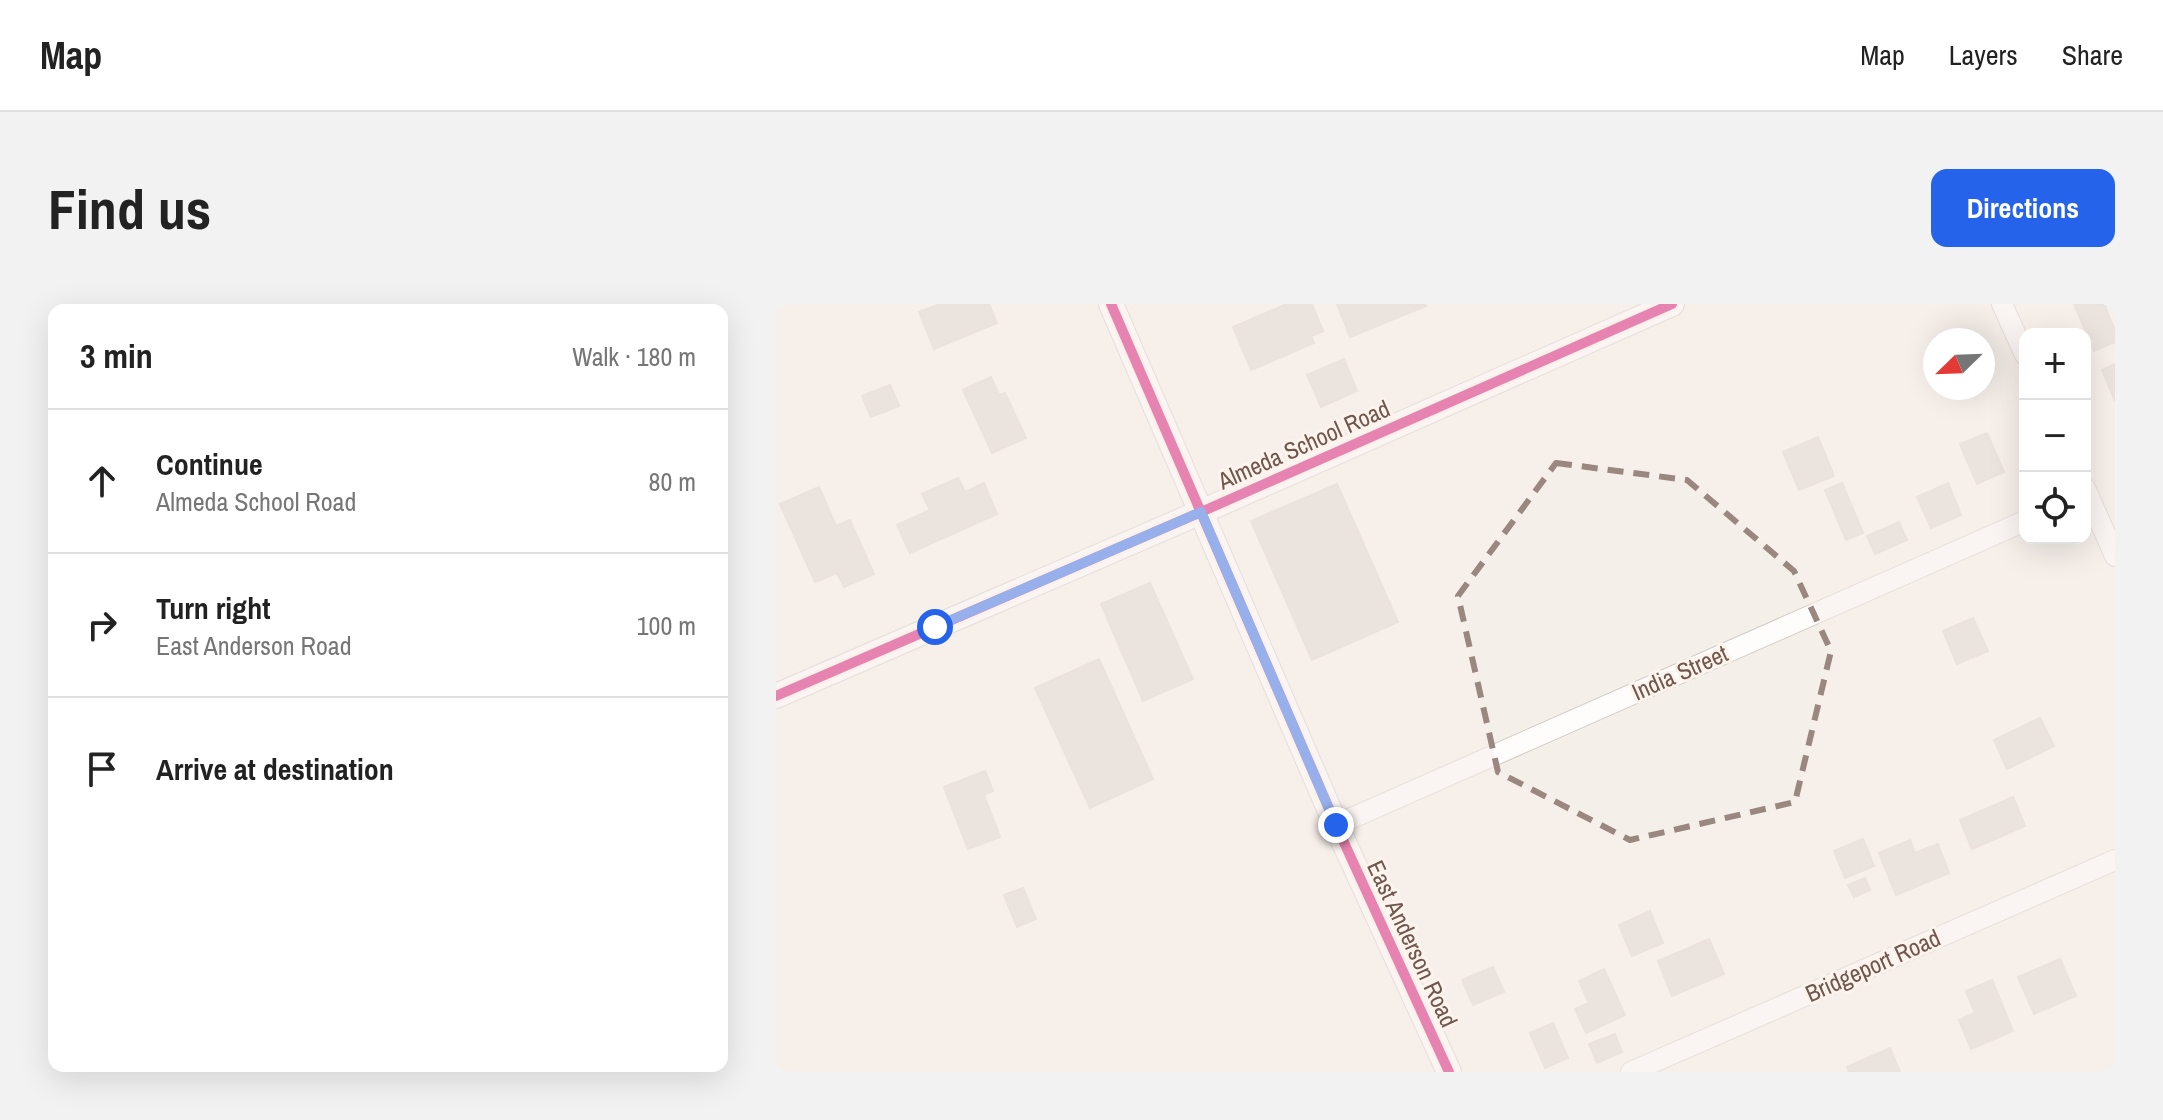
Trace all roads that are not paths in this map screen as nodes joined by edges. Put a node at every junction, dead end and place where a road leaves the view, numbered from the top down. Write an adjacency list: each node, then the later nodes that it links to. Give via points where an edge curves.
1 (1111, 304): 6 (street, East Anderson Road)
2 (1672, 304): 6 (street, Almeda School Road)
3 (2002, 304): 4 (street)
4 (2019, 342)
5 (2091, 503): 8 (street)
6 (1201, 512): 9 (street, Almeda School Road); 10 (street, East Anderson Road)
7 (2019, 524): 10 (street, India Street)
8 (2115, 556)
9 (776, 696)
10 (1336, 825): 12 (street, East Anderson Road)
11 (2115, 860): 13 (street, Bridgeport Road)
12 (1449, 1072)
13 (1631, 1072)

